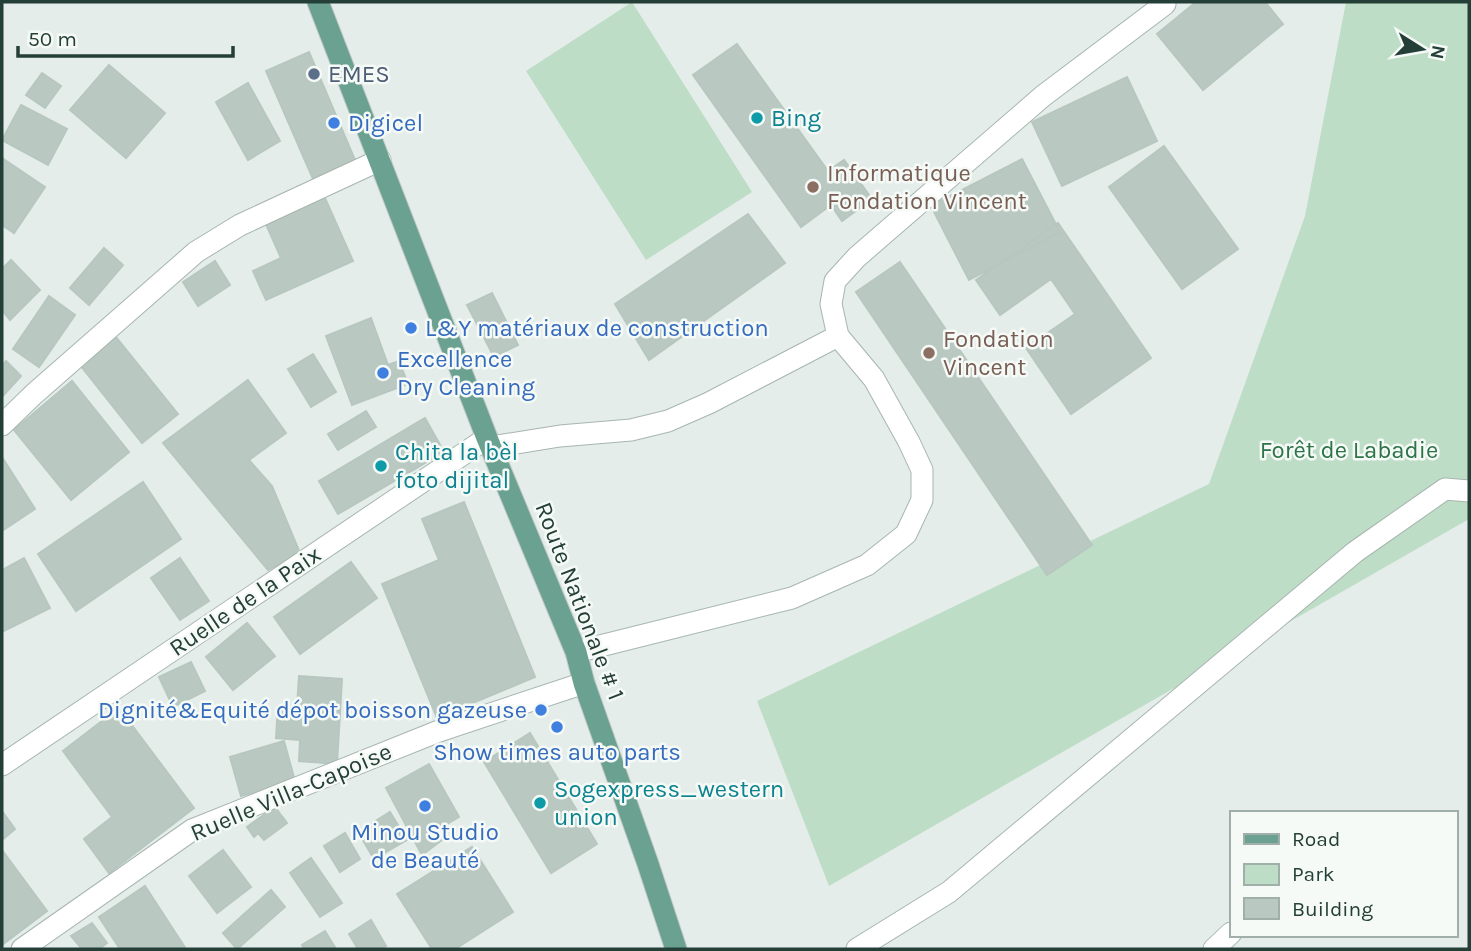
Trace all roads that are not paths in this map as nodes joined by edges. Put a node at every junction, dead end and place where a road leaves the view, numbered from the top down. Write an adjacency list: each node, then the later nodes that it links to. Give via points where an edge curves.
1 (318, 2): 3 (main road, Route Nationale # 1)
2 (1165, 4): 4 (street, via 1043,96 857,257 835,281 831,304)
3 (380, 160): 5 (street, via 240,225 195,252); 6 (main road, Route Nationale # 1)
4 (838, 336): 6 (street, via 668,421 631,430); 8 (street, via 874,379 922,470 922,499 905,534 867,565 792,598)
5 (2, 425)
6 (489, 442): 8 (main road, Route Nationale # 1); 10 (street, Ruelle de la Paix)
7 (1469, 491): 14 (street, via 1445,489 1355,552 950,892)
8 (576, 652): 9 (main road, Route Nationale # 1)
9 (584, 683): 12 (street, Ruelle Villa-Capoise, via 439,731 192,830); 13 (main road, Route Nationale # 1)
10 (2, 765)
11 (1230, 934): 15 (street)
12 (22, 949)
13 (676, 949)
14 (857, 949)
15 (1214, 949)

